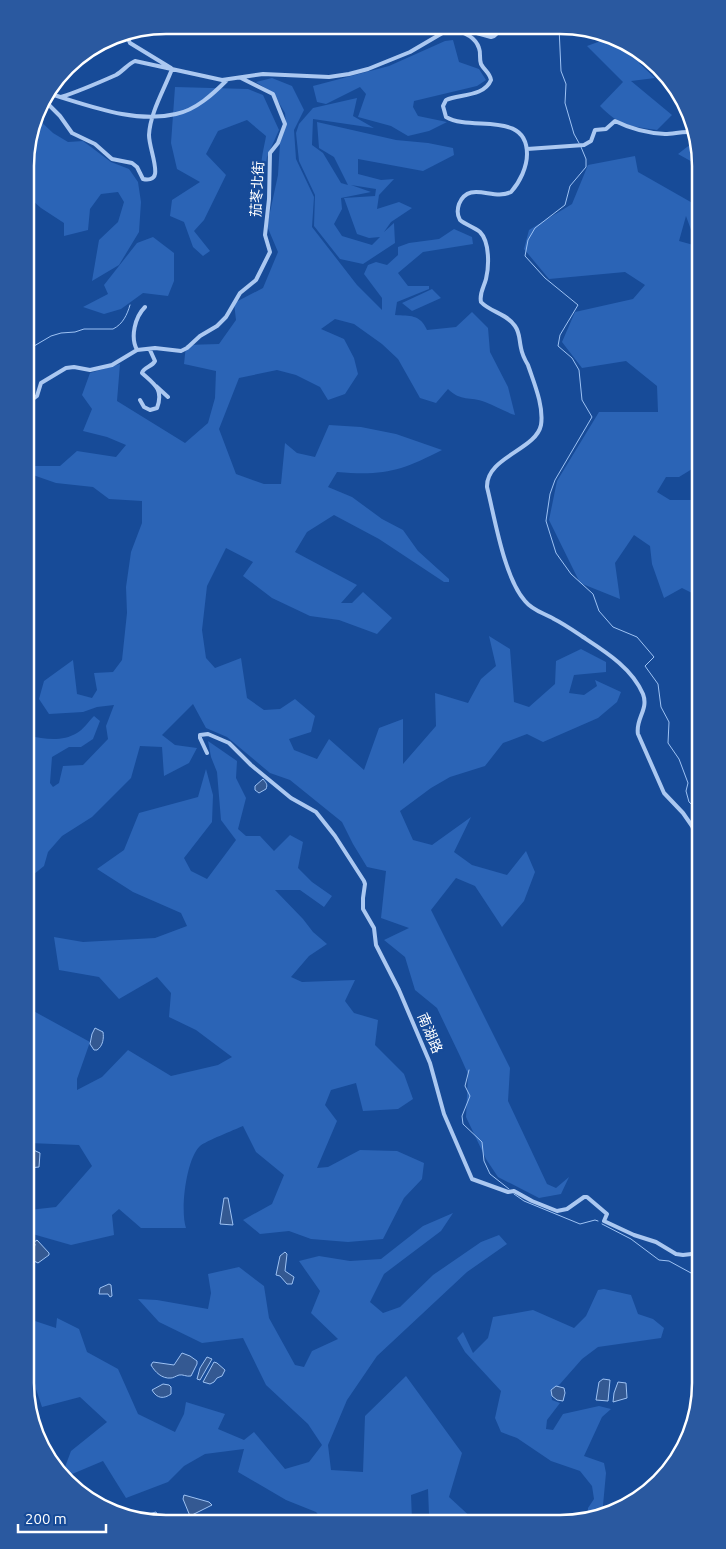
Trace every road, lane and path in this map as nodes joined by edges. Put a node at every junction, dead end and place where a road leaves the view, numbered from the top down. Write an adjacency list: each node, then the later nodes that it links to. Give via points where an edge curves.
1 (442, 34): 7 (street, via 410,52 349,74 317,77 263,74)
2 (466, 34): 14 (street, via 479,46 481,65 491,80 479,91 446,100 443,106 446,117 462,123 497,124 512,129 522,134)
3 (480, 34): 4 (street, via 491,37)
4 (496, 34)
5 (128, 39): 6 (street)
6 (172, 69): 8 (street); 10 (street, via 135,61 117,74); 12 (street)
7 (241, 78): 8 (street); 17 (street, 茄苳北街, via 274,94 284,120 278,143 270,153 265,235 270,252 256,280 240,293 217,326 181,351)
8 (227, 80): 12 (street, via 197,105 178,114)
9 (54, 95): 10 (street)
10 (61, 97): 12 (street, via 112,112)
11 (49, 105): 12 (street, via 72,132 95,144 112,159 132,163 144,180 153,178 155,173 149,136)
12 (152, 118)
13 (688, 131): 14 (street, via 665,134 632,129 615,121 606,129 595,130 591,141 584,145)
14 (527, 149): 23 (street, via 524,170 511,192 499,196 469,193 463,197 458,211 460,220 484,238 487,273 481,302 507,318 519,331 541,415 541,426 536,435 505,459 488,479 506,566 524,600 535,610 556,619 610,655 635,681 645,703 637,724 638,734 664,792)
15 (145, 306): 16 (street, via 134,328)
16 (136, 350): 17 (street, 茄苳北街); 20 (street, via 112,365 90,370 66,368 41,383)
17 (150, 350): 18 (street, via 156,361 142,373)
18 (156, 386): 19 (street); 21 (street, via 159,400 155,410 146,409)
19 (168, 397)
20 (34, 398)
21 (140, 400)
22 (207, 753): 24 (street, 南湖路, via 200,735 214,736 230,744 291,798 316,812 364,881 363,909 374,928 379,952 430,1063 444,1114 472,1179 508,1192 514,1191 557,1210 567,1209 587,1197 607,1214 604,1220 676,1254)
23 (692, 826)
24 (692, 1254)

